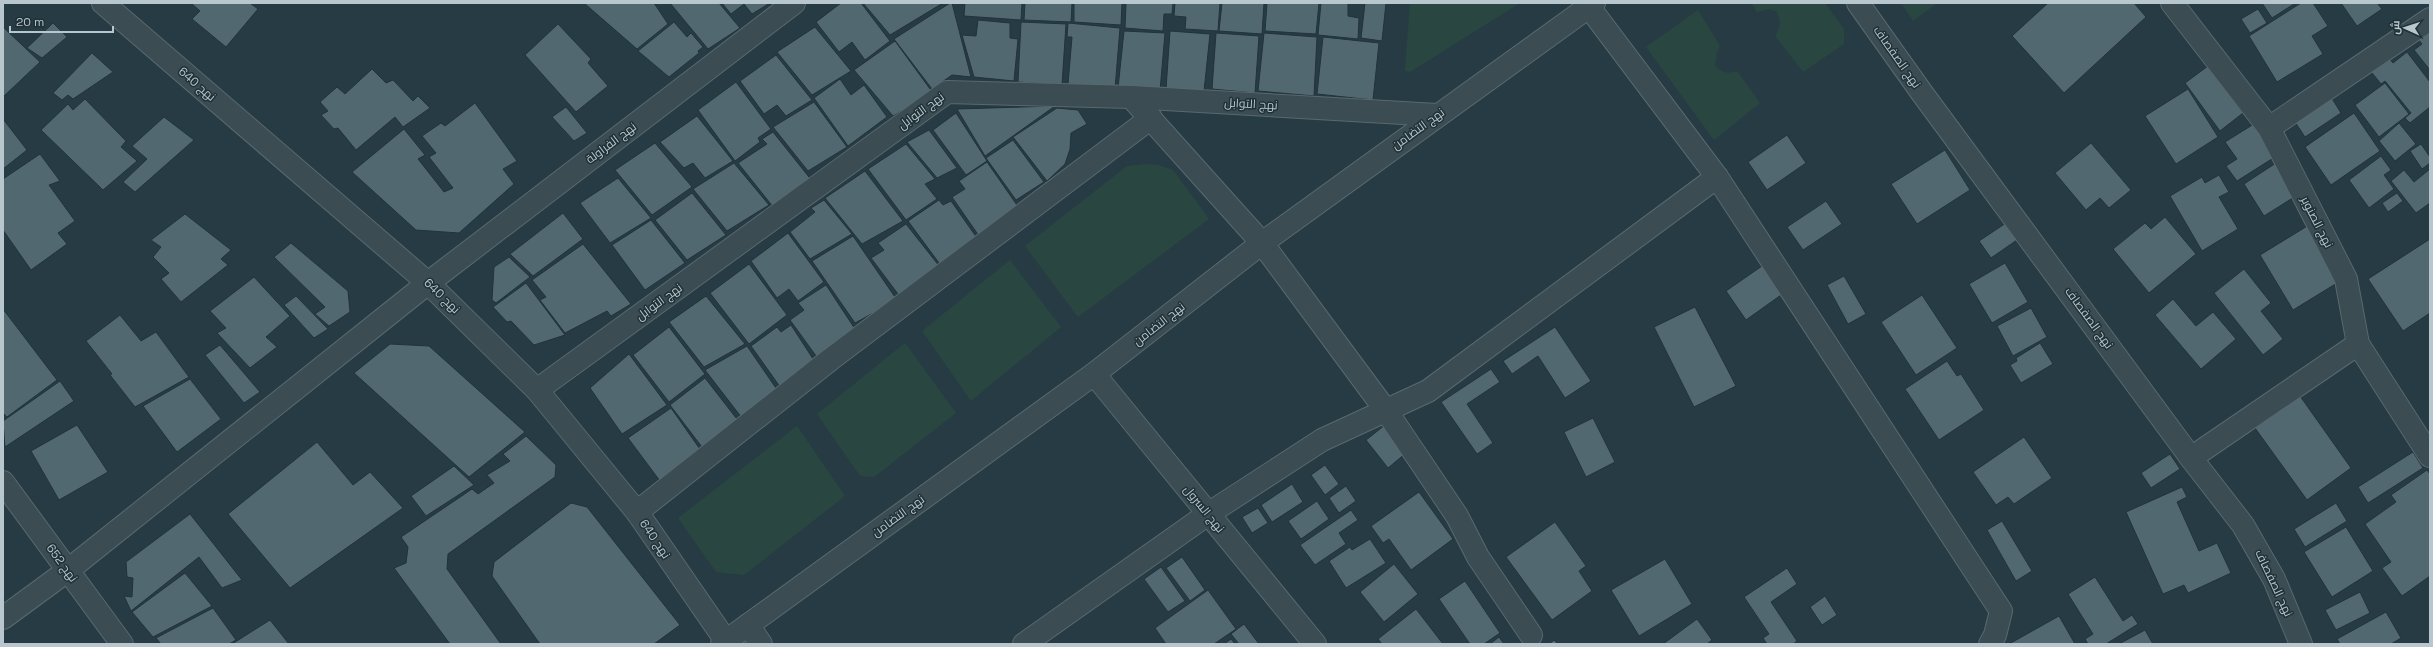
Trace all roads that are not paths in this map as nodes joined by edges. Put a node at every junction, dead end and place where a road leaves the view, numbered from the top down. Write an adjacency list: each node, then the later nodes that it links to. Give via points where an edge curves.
1 (103, 3): 6 (street, نهج 640)
2 (794, 3): 14 (street, نهج الفراولة)
3 (1858, 3): 20 (street, نهج الصفصاف)
4 (2172, 3): 11 (street, نهج الصنوبر)
5 (1590, 4): 9 (street, نهج التضامن); 12 (street)
6 (126, 10): 14 (street, نهج 640)
7 (2430, 19): 11 (street)
8 (1131, 97): 9 (street, نهج التوابل); 10 (street); 17 (street, نهج التوابل, via 947,92)
9 (1437, 115): 13 (street, نهج التضامن)
10 (1151, 118): 13 (street); 22 (street, via 831,359)
11 (2269, 128): 15 (street, نهج الصنوبر, via 2346,279)
12 (1718, 177): 18 (street, via 1428,391); 33 (street, via 2001,611 1995,636)
13 (1262, 243): 16 (street, نهج التضامن); 18 (street)
14 (428, 282): 17 (street, نهج 640); 24 (street, نهج الفراولة)
15 (2358, 344): 19 (street, نهج الصنوبر); 20 (street)
16 (1094, 374): 23 (street, نهج السرول); 26 (street, نهج التضامن)
17 (537, 390): 22 (street, نهج 640)
18 (1387, 412): 23 (street, via 1322,440); 27 (street, via 1457,516 1478,558)
19 (2430, 456)
20 (2191, 458): 34 (street, نهج الصفصاف, via 2220,493 2261,552)
21 (3, 482): 24 (street, نهج 652)
22 (637, 512): 29 (street, نهج 640)
23 (1208, 514): 28 (street); 32 (street, نهج السرول)
24 (67, 571): 25 (street, نهج الفراولة); 30 (street, نهج 652)
25 (3, 618)
26 (748, 625): 29 (street, نهج التضامن); 31 (street)
27 (1531, 635)
28 (1032, 642)
29 (724, 643)
30 (122, 644)
31 (761, 644)
32 (1315, 644)
33 (1990, 644)
34 (2301, 644)

